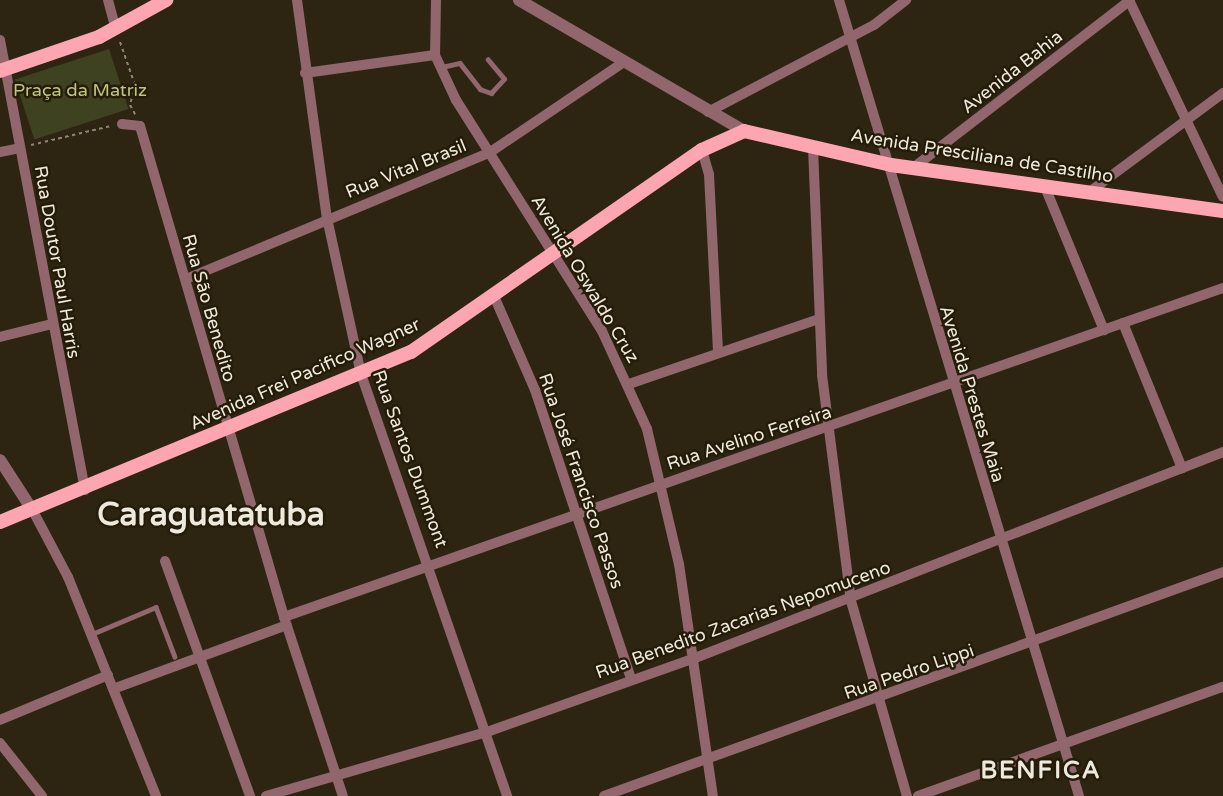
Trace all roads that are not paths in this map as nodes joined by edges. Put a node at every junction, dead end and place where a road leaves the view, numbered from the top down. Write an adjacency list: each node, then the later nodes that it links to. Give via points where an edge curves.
1 (108, 0): 9 (street)
2 (166, 0): 9 (main road)
3 (297, 0): 17 (street, Rua Santos Dummont)
4 (436, 0): 12 (street, Avenida Oswaldo Cruz)
5 (519, 0): 14 (street, Avenida Presciliana de Castilho)
6 (839, 0): 10 (street, Avenida Prestes Maia)
7 (906, 0): 10 (street)
8 (1129, 0): 20 (street); 29 (street, Avenida Bahia)
9 (117, 29): 16 (main road)
10 (850, 33): 19 (street); 28 (street, Avenida Prestes Maia)
11 (0, 40): 16 (street, Rua Doutor Paul Harris)
12 (435, 55): 15 (street, Avenida Oswaldo Cruz); 17 (street)
13 (488, 60): 15 (lane, via 504,79 491,93 480,89 460,62)
14 (624, 62): 19 (street, Avenida Presciliana de Castilho); 27 (street, Rua Vital Brasil)
15 (441, 68): 27 (street, Avenida Oswaldo Cruz)
16 (3, 70): 24 (street, Rua Doutor Paul Harris)
17 (305, 73): 34 (street, Rua Santos Dummont)
18 (1223, 93): 20 (street)
19 (708, 112): 22 (street, Avenida Presciliana de Castilho)
20 (1186, 121): 31 (street); 32 (street)
21 (122, 124): 36 (street, Rua São Benedito, via 140,127)
22 (744, 131): 23 (main road, Avenida Presciliana de Castilho); 25 (main road, Avenida Frei Pacifico Wagner)
23 (813, 147): 28 (main road, Avenida Presciliana de Castilho); 39 (street)
24 (20, 148): 26 (street); 41 (street, Rua Doutor Paul Harris)
25 (702, 150): 35 (main road, Avenida Frei Pacifico Wagner); 44 (street, via 709,174)
26 (0, 152)
27 (488, 153): 34 (street, Rua Vital Brasil); 35 (street, Avenida Oswaldo Cruz)
28 (891, 165): 29 (main road, Avenida Presciliana de Castilho); 47 (street, Avenida Prestes Maia)
29 (913, 168): 30 (main road, Avenida Presciliana de Castilho)
30 (1045, 187): 31 (main road, Avenida Presciliana de Castilho); 42 (street)
31 (1087, 193): 33 (main road, Avenida Presciliana de Castilho)
32 (1223, 197)
33 (1223, 211)
34 (327, 218): 36 (street, Rua Vital Brasil); 45 (street, Rua Santos Dummont)
35 (554, 253): 38 (main road, Avenida Frei Pacifico Wagner); 46 (street, Avenida Oswaldo Cruz)
36 (186, 279): 49 (street, Rua São Benedito)
37 (1223, 288): 40 (street, Rua Avelino Ferreira)
38 (494, 296): 45 (main road, Avenida Frei Pacifico Wagner, via 430,341); 56 (street, Rua José Francisco Passos, via 535,390)
39 (819, 318): 44 (street); 48 (street)
40 (1123, 323): 42 (street, Rua Avelino Ferreira); 52 (street)
41 (52, 324): 43 (street); 54 (street, Rua Doutor Paul Harris)
42 (1104, 330): 47 (street, Rua Avelino Ferreira)
43 (0, 337)
44 (718, 353): 46 (street)
45 (361, 374): 49 (main road, Avenida Frei Pacifico Wagner); 60 (street, Rua Santos Dummont)
46 (629, 384): 53 (street, Avenida Oswaldo Cruz)
47 (952, 384): 48 (street, Rua Avelino Ferreira); 58 (street, Avenida Prestes Maia)
48 (826, 429): 53 (street, Rua Avelino Ferreira); 62 (street)
49 (228, 430): 54 (main road, Avenida Frei Pacifico Wagner); 63 (street, Rua São Benedito)
50 (1223, 452): 52 (street, Rua Benedito Zacarias Nepomuceno)
51 (0, 460): 55 (street)
52 (1182, 468): 58 (street, Rua Benedito Zacarias Nepomuceno)
53 (660, 483): 56 (street, Rua Avelino Ferreira); 68 (street, Avenida Oswaldo Cruz)
54 (85, 490): 55 (main road, Avenida Frei Pacifico Wagner)
55 (33, 512): 57 (main road, Avenida Frei Pacifico Wagner); 64 (street)
56 (576, 512): 60 (street, Rua Avelino Ferreira); 70 (street, Rua José Francisco Passos)
57 (0, 522)
58 (999, 538): 62 (street, Rua Benedito Zacarias Nepomuceno); 65 (street, Avenida Prestes Maia)
59 (165, 561): 67 (street)
60 (433, 569): 63 (street, Rua Avelino Ferreira); 75 (street, Rua Santos Dummont)
61 (1223, 572): 65 (street, Rua Pedro Lippi)
62 (851, 601): 68 (street, Rua Benedito Zacarias Nepomuceno); 73 (street)
63 (285, 621): 67 (street, Rua Avelino Ferreira); 79 (street, Rua São Benedito)
64 (91, 635): 66 (lane, via 156,607); 69 (street)
65 (1033, 645): 73 (street, Rua Pedro Lippi); 77 (street, Avenida Prestes Maia)
66 (175, 657)
67 (199, 657): 72 (street, Rua Avelino Ferreira); 82 (street)
68 (695, 659): 70 (street, Rua Benedito Zacarias Nepomuceno); 78 (street, Avenida Oswaldo Cruz)
69 (108, 675): 72 (street); 74 (street)
70 (631, 678): 75 (street, Rua Benedito Zacarias Nepomuceno)
71 (1223, 687): 77 (street)
72 (113, 689): 81 (street)
73 (877, 700): 78 (street, Rua Pedro Lippi); 88 (street)
74 (0, 719)
75 (487, 732): 79 (street, Rua Benedito Zacarias Nepomuceno); 85 (street, Rua Santos Dummont)
76 (0, 743): 80 (street)
77 (1064, 748): 89 (street); 90 (street, Avenida Prestes Maia)
78 (709, 758): 86 (street, Rua Pedro Lippi); 87 (street, Avenida Oswaldo Cruz)
79 (336, 775): 83 (street, Rua Benedito Zacarias Nepomuceno); 84 (street, Rua São Benedito)
80 (42, 796)
81 (156, 796)
82 (250, 796)
83 (266, 796)
84 (344, 796)
85 (507, 796)
86 (604, 796)
87 (713, 796)
88 (907, 796)
89 (918, 796)
90 (1079, 796)

